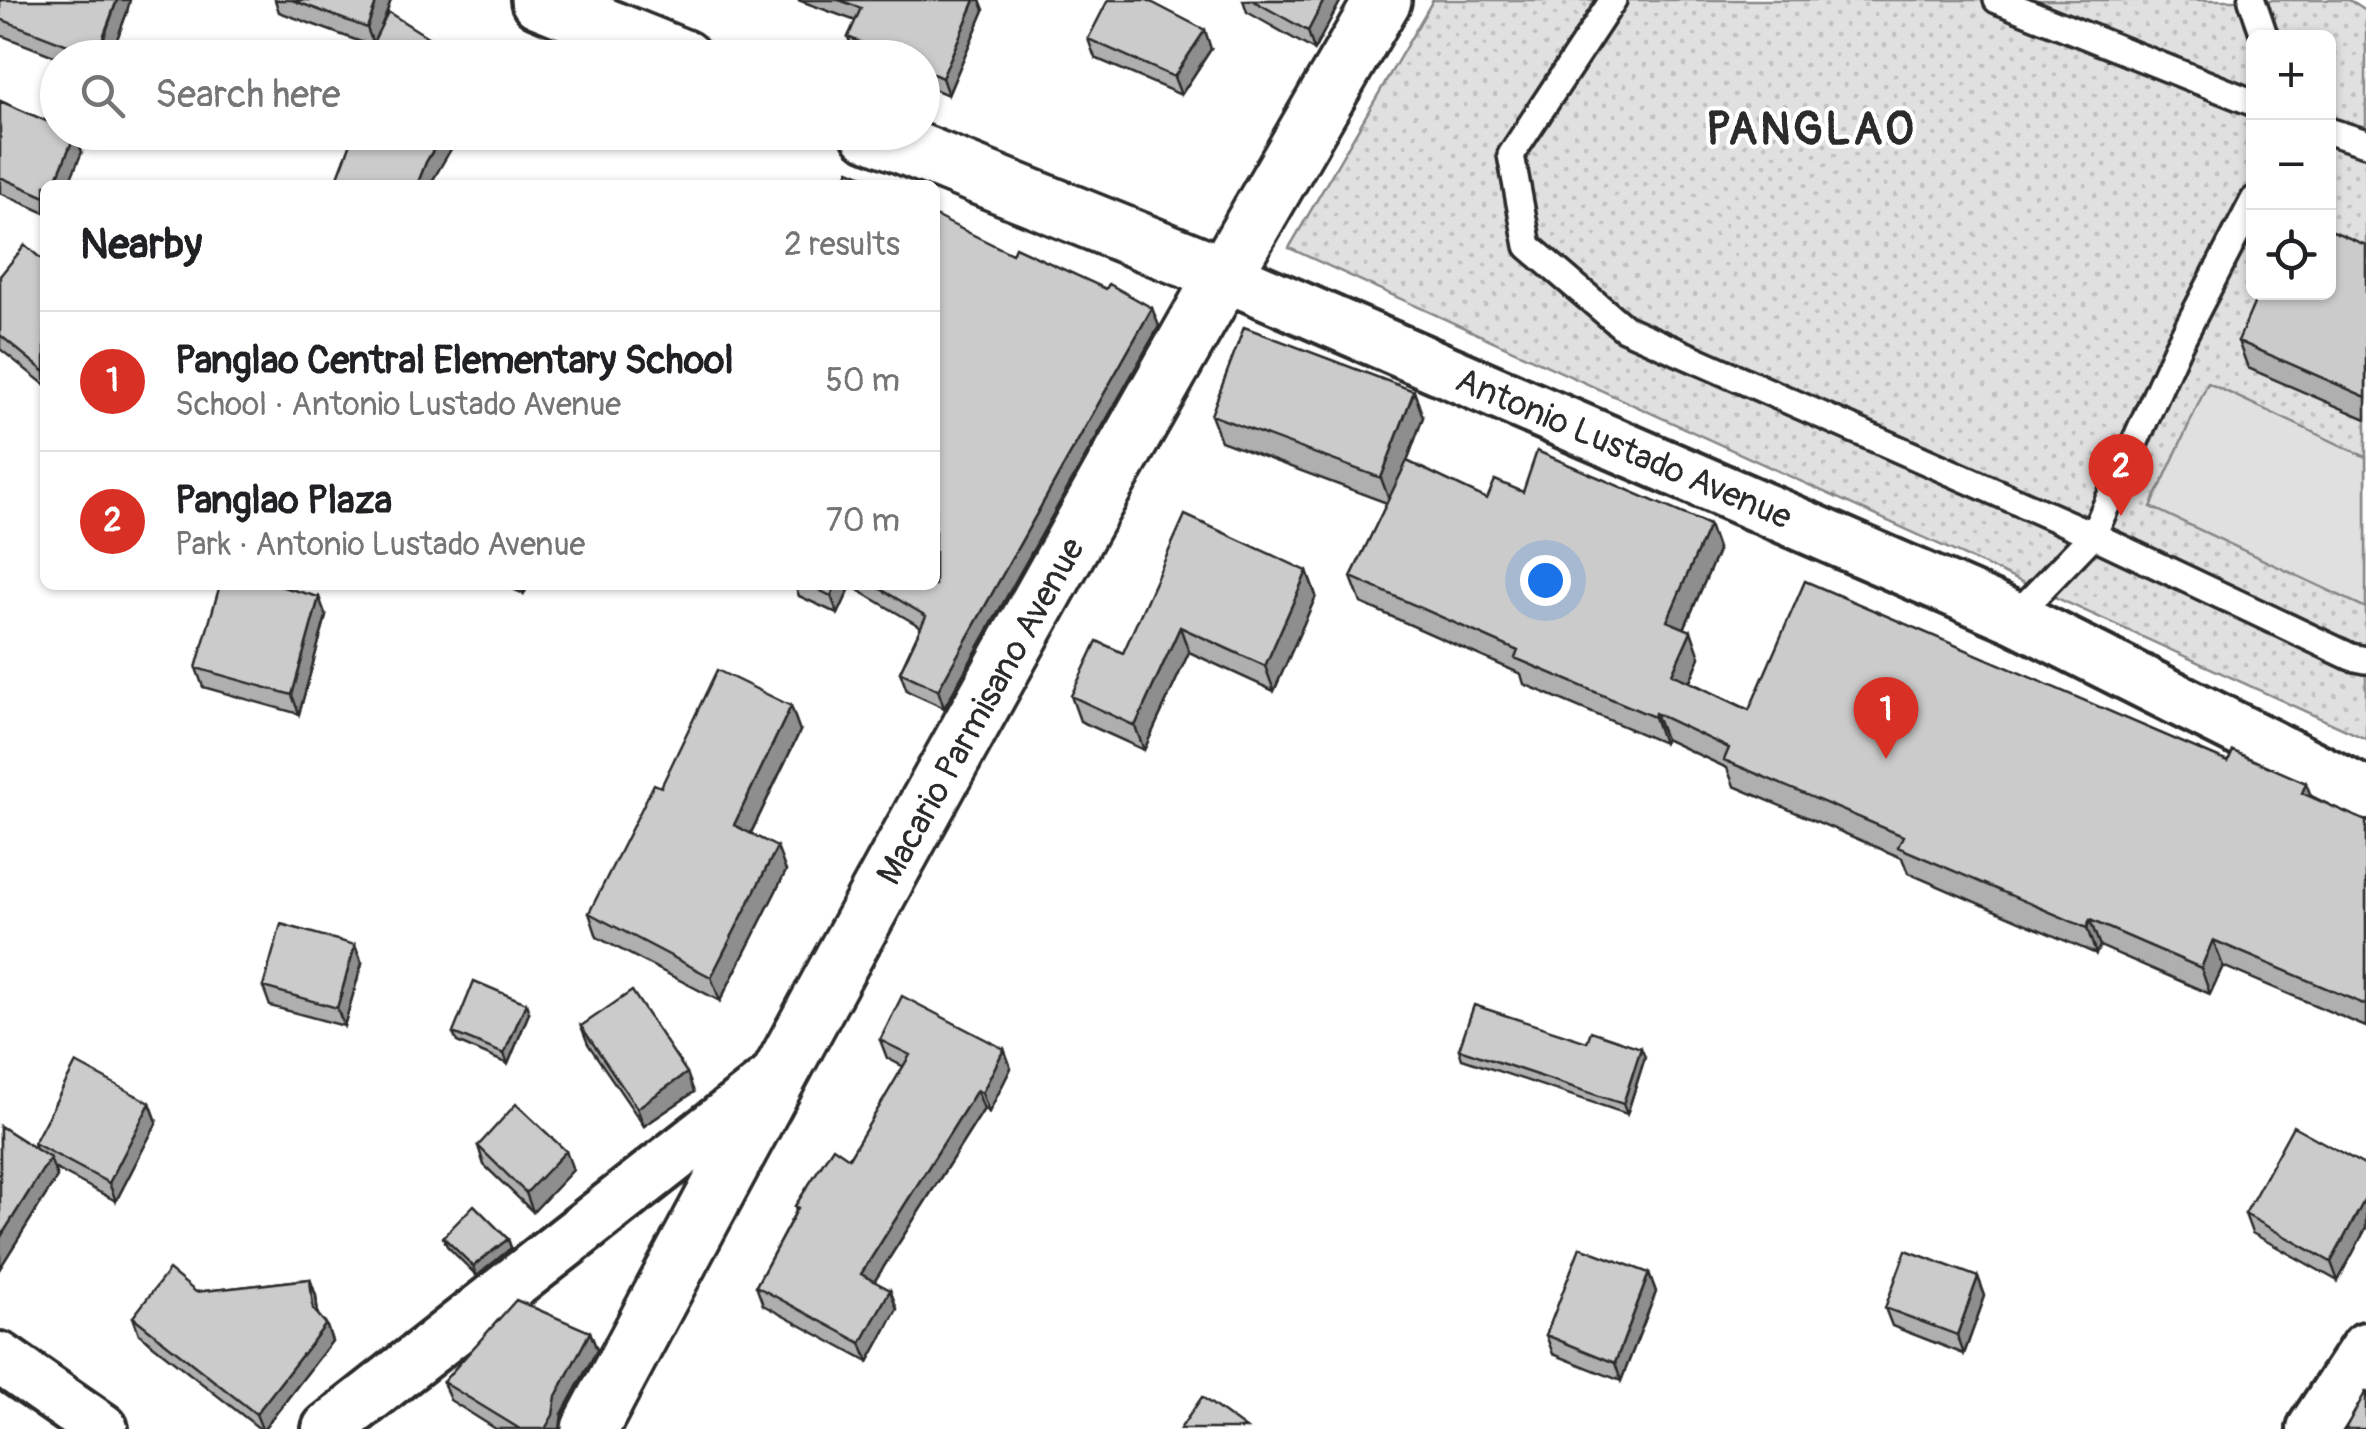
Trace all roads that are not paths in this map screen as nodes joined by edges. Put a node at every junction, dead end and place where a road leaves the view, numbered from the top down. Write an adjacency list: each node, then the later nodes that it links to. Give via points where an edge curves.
1 (539, 0): 7 (street)
2 (1383, 0): 13 (street, Macario Parmisano Avenue)
3 (1613, 0): 14 (lane, via 1511,155 1528,246 1624,328)
4 (1997, 0): 8 (lane)
5 (2252, 0): 6 (lane)
6 (2263, 30)
7 (638, 40)
8 (2246, 101)
9 (2336, 134): 10 (lane)
10 (2366, 143)
11 (914, 150): 13 (street, Antonio Lustado Avenue)
12 (2249, 210): 14 (lane, via 2177,348)
13 (1222, 274): 15 (street, Antonio Lustado Avenue); 18 (street, Macario Parmisano Avenue)
14 (2093, 535): 15 (lane); 16 (lane)
15 (2014, 617): 17 (street, Antonio Lustado Avenue)
16 (2366, 660)
17 (2366, 794)
18 (776, 1078): 22 (street); 23 (street, Macario Parmisano Avenue)
19 (2366, 1348): 24 (street)
20 (0, 1358): 21 (street)
21 (102, 1429)
22 (328, 1429)
23 (590, 1429)
24 (2313, 1429)

